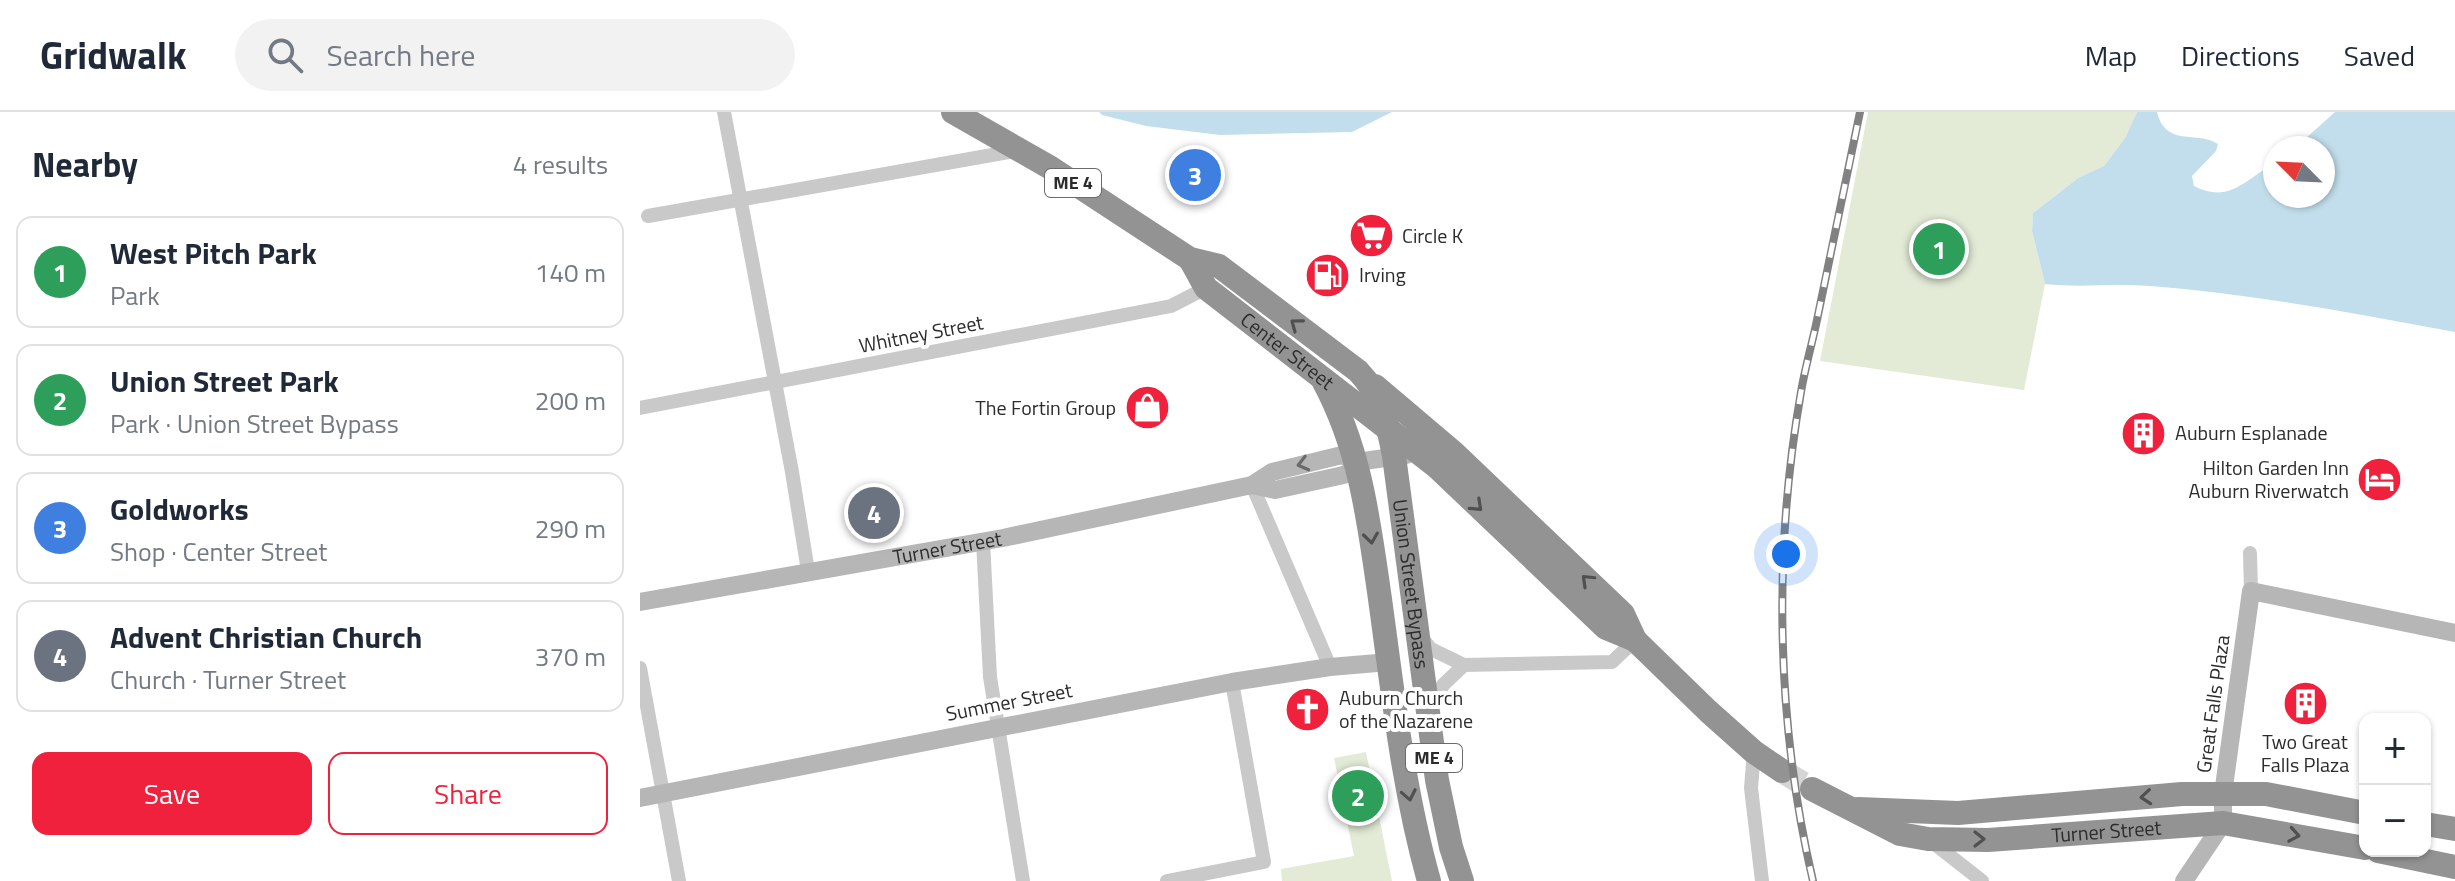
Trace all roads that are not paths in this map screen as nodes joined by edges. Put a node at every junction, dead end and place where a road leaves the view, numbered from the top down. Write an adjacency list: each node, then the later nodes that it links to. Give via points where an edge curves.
1 (724, 112): 4 (street)
2 (953, 112): 3 (highway, Center Street / ME 4)
3 (1021, 150): 4 (street); 6 (highway, Center Street / ME 4)
4 (741, 199): 5 (street); 10 (street)
5 (648, 216)
6 (1190, 259): 7 (highway, Center Street / ME 4); 8 (highway, Center Street / ME 4, one-way to 6, via 1219,266)
7 (1206, 288): 9 (highway, Center Street / ME 4); 10 (street, Whitney Street, via 1171,306)
8 (1358, 371): 12 (highway, Center Street / ME 4, via 1378,399); 13 (highway)
9 (1321, 377): 12 (highway); 16 (highway, Center Street / ME 4)
10 (775, 382): 11 (street, Whitney Street); 20 (street)
11 (640, 408)
12 (1388, 428): 14 (highway); 15 (highway, Union Street Bypass / ME 4)
13 (1449, 449): 14 (street, Turner Street); 25 (highway, one-way to 13, via 1623,614)
14 (1419, 453): 15 (street, Turner Street); 25 (highway, one-way to 25, via 1606,628)
15 (1394, 456): 16 (street, Turner Street); 23 (highway, Union Street Bypass / ME 4)
16 (1357, 462): 17 (street, Turner Street, via 1339,476 1275,490); 26 (highway, Union Street Bypass / ME 4, one-way to 26)
17 (1252, 485): 18 (street, Turner Street); 28 (street)
18 (983, 541): 20 (street, Turner Street); 32 (street, via 990,677)
19 (2250, 553): 21 (street, Great Falls Plaza)
20 (808, 571): 22 (street, Turner Street)
21 (2251, 591): 24 (street); 37 (street, Great Falls Plaza)
22 (640, 602)
23 (1417, 633): 27 (street, via 1431,649); 31 (highway, Union Street Bypass / ME 4)
24 (2455, 633)
25 (1635, 640): 27 (street, via 1612,662); 33 (highway)
26 (1389, 662): 28 (street, Summer Street); 51 (highway, Union Street Bypass / ME 4, one-way to 51, via 1407,783)
27 (1464, 665): 31 (street, via 1443,685)
28 (1330, 667): 30 (street, Summer Street)
29 (640, 668): 36 (street)
30 (1232, 682): 32 (street, Summer Street); 50 (street, via 1264,862)
31 (1429, 716): 52 (highway, Union Street Bypass / ME 4, via 1437,780)
32 (998, 726): 36 (street, Summer Street); 49 (street)
33 (1754, 752): 34 (highway); 53 (street, via 1751,788)
34 (1782, 771)
35 (1812, 789): 39 (highway, Turner Street)
36 (663, 794): 38 (street, Summer Street); 48 (street)
37 (2223, 794): 39 (highway, Turner Street, one-way to 39, via 1958,813); 40 (highway, Turner Street, via 2266,794); 41 (street, Great Falls Plaza)
38 (640, 798)
39 (1852, 808): 44 (highway, Turner Street, via 1900,834)
40 (2359, 812)
41 (2223, 823): 44 (highway, Turner Street, one-way to 41, via 1988,840); 45 (highway, Turner Street, one-way to 45); 55 (street)
42 (2431, 825): 43 (highway)
43 (2455, 829)
44 (1928, 839): 54 (street)
45 (2359, 847)
46 (2407, 857): 47 (highway)
47 (2455, 867)
48 (679, 881)
49 (1023, 881)
50 (1167, 881)
51 (1429, 881)
52 (1462, 881)
53 (1762, 881)
54 (1982, 881)
55 (2184, 881)

